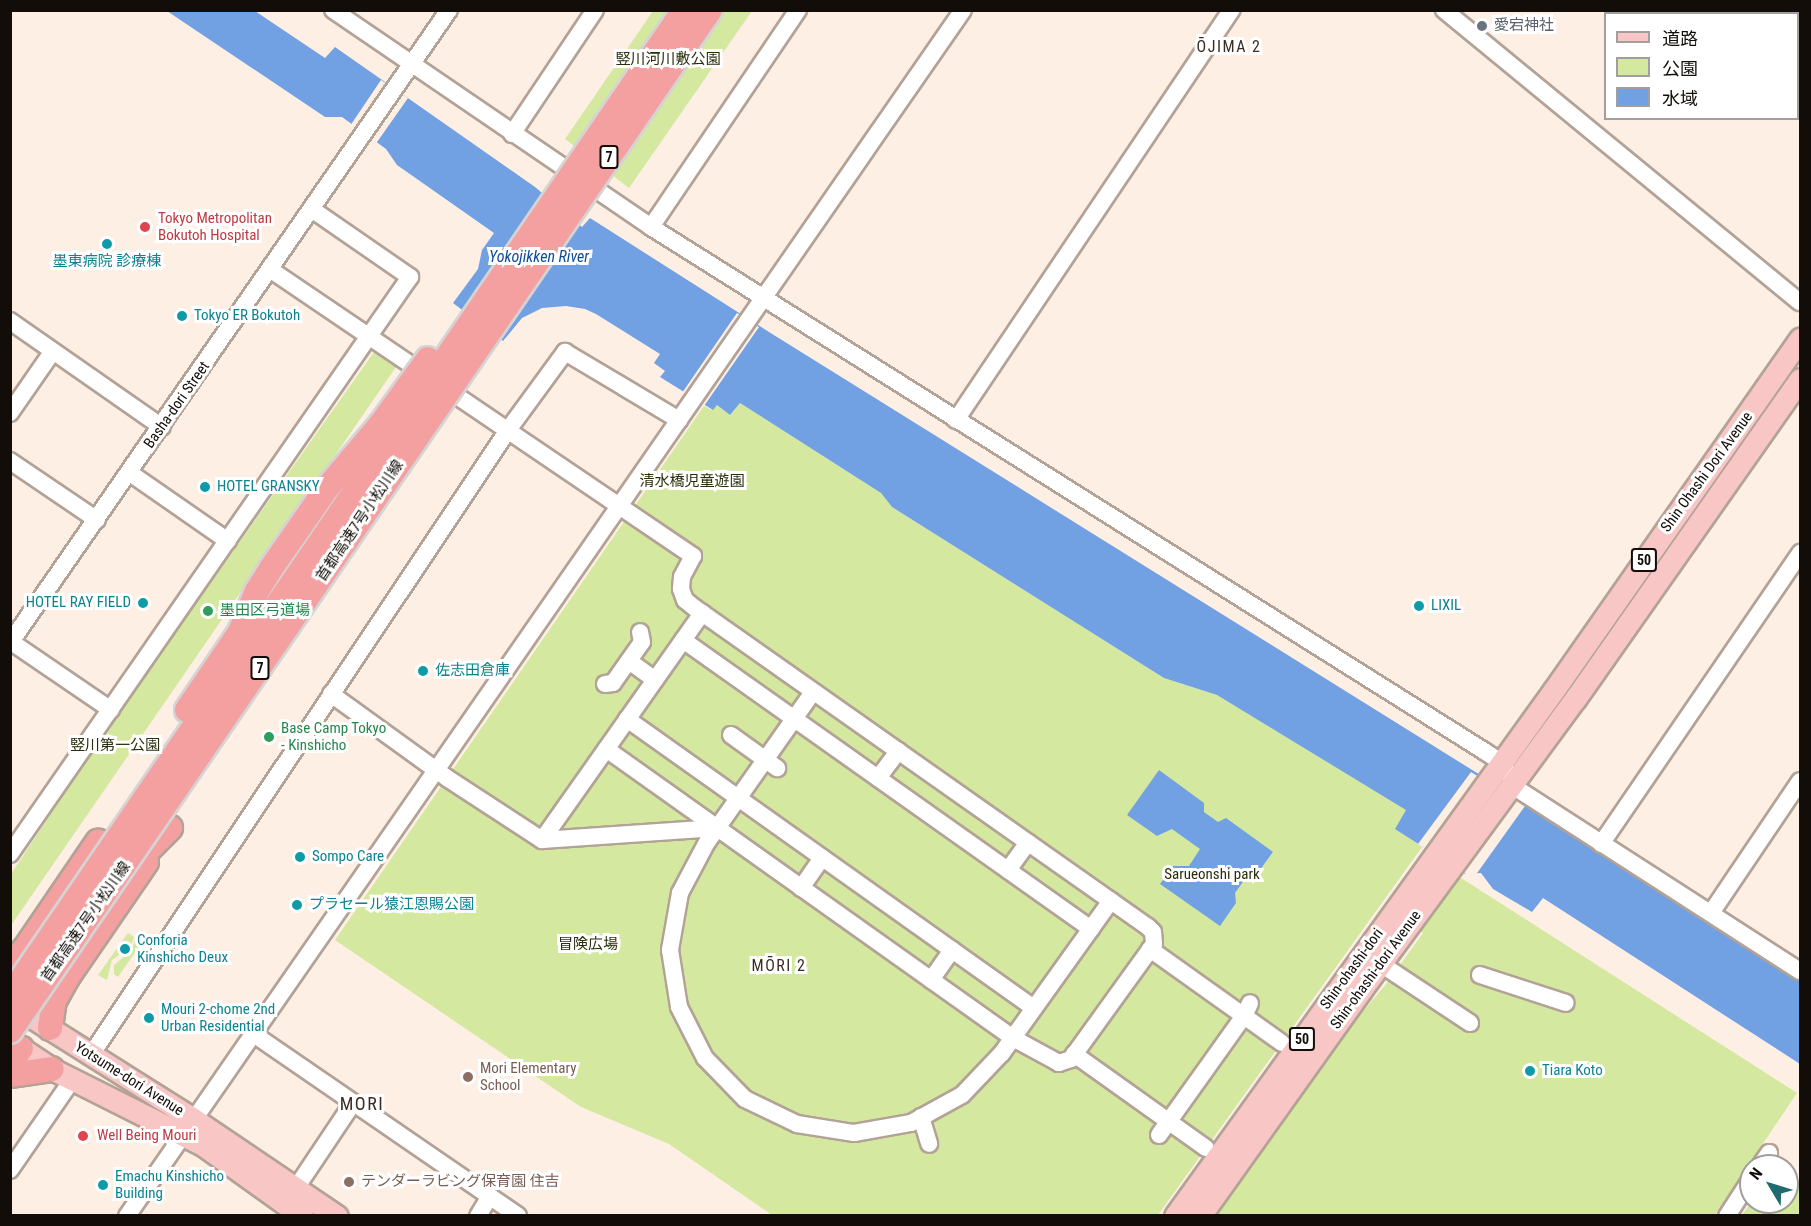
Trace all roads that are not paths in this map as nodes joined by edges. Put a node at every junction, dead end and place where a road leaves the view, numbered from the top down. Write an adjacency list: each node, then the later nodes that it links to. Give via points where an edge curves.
1 (333, 10): 10 (street)
2 (449, 10): 10 (street, Basha-dori Street)
3 (595, 10): 11 (street)
4 (684, 10): 12 (highway, 首都高速7号小松川線 / 7, bridge)
5 (710, 10): 18 (highway, 首都高速7号小松川線 / 7, bridge)
6 (798, 10): 14 (street)
7 (963, 10): 16 (street)
8 (1232, 10): 26 (street)
9 (1444, 10): 17 (street)
10 (413, 66): 11 (street); 13 (street, Basha-dori Street)
11 (512, 134): 14 (street)
12 (561, 189): 71 (highway, bridge, via 309,513 257,591 240,632); 78 (highway, 首都高速7号小松川線 / 7, bridge)
13 (313, 210): 15 (street, Basha-dori Street); 20 (street, via 410,277)
14 (651, 226): 16 (street)
15 (271, 270): 20 (street); 27 (street, Basha-dori Street)
16 (765, 298): 25 (street); 26 (street)
17 (1800, 302)
18 (508, 304): 57 (highway, bridge, via 485,362); 86 (highway, 首都高速7号小松川線 / 7, bridge)
19 (10, 321): 22 (street)
20 (370, 338): 28 (street); 33 (street)
21 (1800, 339): 50 (main road, Shin Ohashi Dori Avenue / 50)
22 (53, 351): 24 (street); 27 (street)
23 (1800, 379): 55 (main road, Shin Ohashi Dori Avenue / 50, via 1575,699)
24 (10, 413)
25 (679, 420): 28 (street, via 565,352); 31 (street)
26 (956, 420): 50 (street)
27 (162, 426): 30 (street, Basha-dori Street)
28 (508, 430): 31 (street); 43 (street)
29 (10, 461): 32 (street)
30 (130, 473): 32 (street, Basha-dori Street); 33 (street)
31 (620, 504): 35 (street, via 693,556 682,577 681,589 686,600); 52 (street)
32 (97, 520): 38 (street, Basha-dori Street)
33 (228, 541): 44 (street)
34 (1800, 553): 61 (street)
35 (702, 613): 37 (street); 42 (street)
36 (640, 632): 39 (street, via 642,642)
37 (683, 640): 40 (street); 46 (street)
38 (11, 642): 44 (street)
39 (629, 661): 40 (street); 41 (street, via 613,683)
40 (655, 680): 45 (street)
41 (605, 684)
42 (813, 692): 46 (street); 49 (street)
43 (331, 694): 52 (street); 87 (street)
44 (111, 710): 62 (street)
45 (627, 719): 48 (street); 56 (street)
46 (794, 719): 51 (street); 53 (street)
47 (731, 735): 51 (street)
48 (606, 749): 58 (street); 59 (street)
49 (898, 751): 53 (street); 60 (street)
50 (1501, 762): 55 (main road, Shin Ohashi Dori Avenue / 50)
51 (771, 763): 56 (street)
52 (435, 769): 59 (street); 83 (street)
53 (878, 778): 64 (street)
54 (1800, 781): 67 (street)
55 (1502, 785): 61 (street, via 1519,790); 105 (main road, Shin-ohashi-dori / 50, via 1429,862); 106 (main road, Shin-ohashi-dori Avenue / 50, via 1448,872)
56 (738, 798): 58 (street); 63 (street)
57 (170, 828): 78 (highway, via 80,921 40,982); 82 (highway, via 68,976 54,1001)
58 (717, 828): 59 (street); 65 (street); 92 (street, via 680,892 670,950 679,1007 705,1058 745,1098 797,1124 854,1132 911,1123)
59 (542, 840)
60 (1028, 842): 64 (street); 66 (street)
61 (1601, 844): 67 (street)
62 (10, 854)
63 (822, 858): 65 (street); 70 (street)
64 (1008, 870): 68 (street)
65 (801, 888): 76 (street)
66 (1111, 901): 68 (street); 69 (street, via 1153,932 1154,944)
67 (1711, 913): 74 (street)
68 (1091, 929): 79 (street)
69 (1150, 949): 80 (street); 88 (street)
70 (952, 950): 76 (street); 79 (street)
71 (18, 958): 73 (highway)
72 (1390, 970): 81 (street)
73 (10, 972)
74 (1800, 972)
75 (1480, 975): 77 (street)
76 (931, 980): 84 (street)
77 (1566, 1003)
78 (12, 1004): 82 (main road, Yotsume-dori Avenue)
79 (1034, 1008): 84 (street)
80 (1247, 1010): 85 (street); 94 (street)
81 (1470, 1023)
82 (50, 1028): 87 (main road, Yotsume-dori Avenue)
83 (252, 1034): 91 (street); 93 (street)
84 (1013, 1038): 88 (street, via 1059,1063 1065,1063); 92 (street, via 962,1095)
85 (1282, 1043)
86 (13, 1046): 89 (main road, Yotsume-dori Avenue)
87 (91, 1054): 93 (main road, Yotsume-dori Avenue)
88 (1074, 1054): 94 (street)
89 (62, 1074): 90 (highway); 93 (main road, Yotsume-dori Avenue); 97 (street)
90 (10, 1075)
91 (353, 1103): 98 (street); 100 (street)
92 (921, 1117): 95 (street)
93 (187, 1126): 100 (main road, Yotsume-dori Avenue); 101 (street)
94 (1164, 1128): 96 (street)
95 (929, 1144)
96 (1206, 1148)
97 (10, 1170)
98 (490, 1196): 103 (street); 104 (street)
99 (1739, 1197): 107 (street)
100 (291, 1206): 102 (main road, Yotsume-dori Avenue)
101 (127, 1215)
102 (337, 1215)
103 (478, 1215)
104 (518, 1215)
105 (1176, 1215)
106 (1200, 1215)
107 (1727, 1215)

